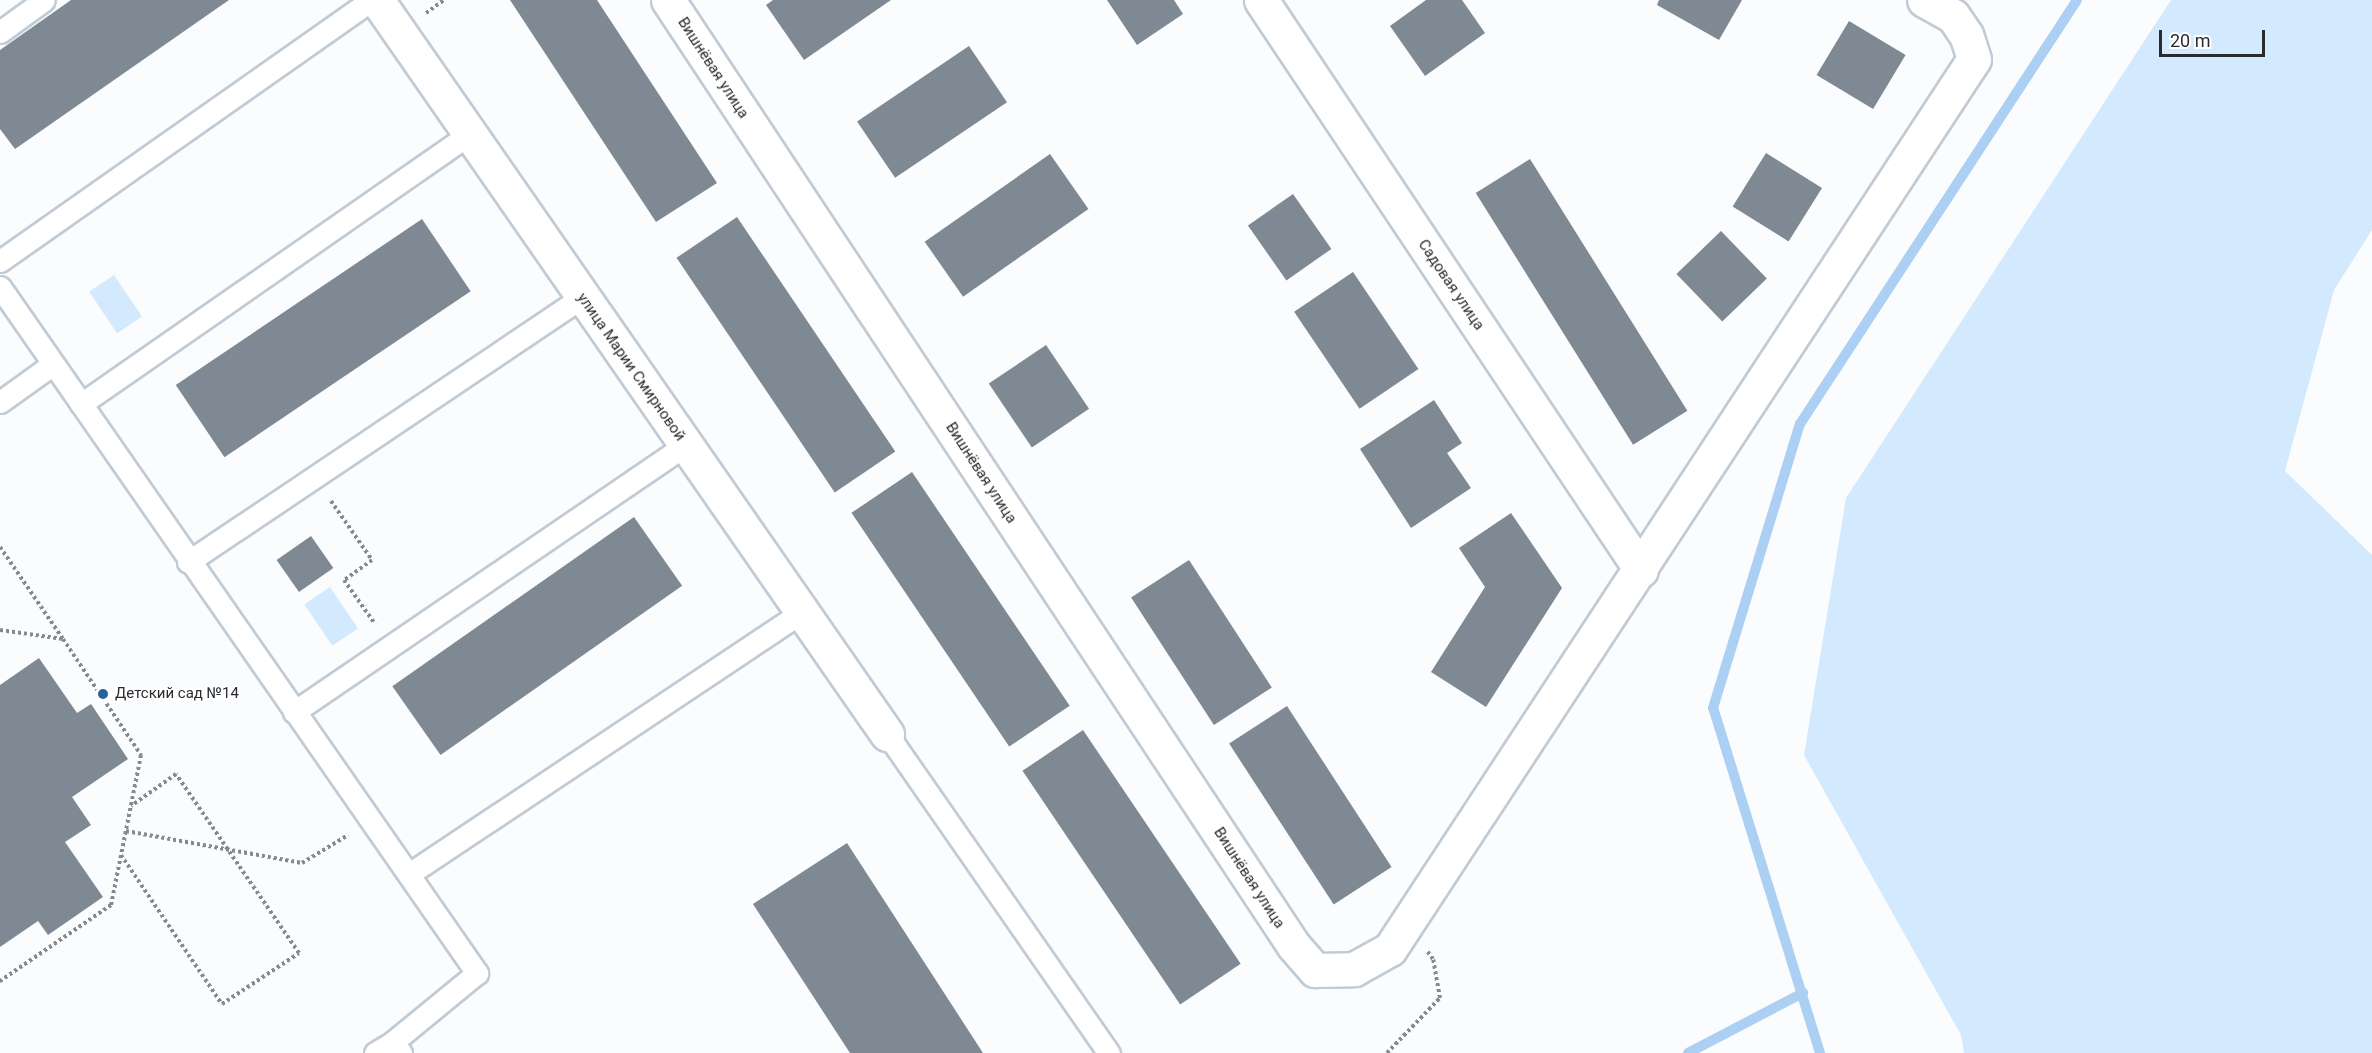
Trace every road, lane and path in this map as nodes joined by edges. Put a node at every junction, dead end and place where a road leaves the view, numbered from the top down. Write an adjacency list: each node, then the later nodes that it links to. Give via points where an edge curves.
1 (44, 0): 7 (lane)
2 (372, 0): 9 (lane)
3 (376, 0): 8 (street, улица Марии Смирновой)
4 (668, 0): 32 (street, Вишнёвая улица, via 1294,946 1316,970 1354,969 1390,949)
5 (1260, 0): 19 (street, Садовая улица)
6 (1924, 0): 19 (street, Вишнёвая улица, via 1953,16 1966,35 1974,59)
7 (0, 32)
8 (470, 134): 11 (street, улица Марии Смирновой); 14 (lane)
9 (0, 261)
10 (0, 287): 12 (lane)
11 (582, 297): 15 (street, улица Марии Смирновой); 16 (lane)
12 (54, 364): 13 (lane); 14 (lane)
13 (0, 402)
14 (81, 404): 18 (lane)
15 (685, 445): 20 (street, улица Марии Смирновой); 23 (lane)
16 (315, 477): 18 (lane); 23 (path, via 372,560 344,580 377,627 348,646)
17 (0, 547): 22 (path)
18 (188, 562): 24 (lane)
19 (1641, 570): 32 (street, Вишнёвая улица)
20 (802, 612): 25 (street, улица Марии Смирновой); 31 (lane)
21 (0, 630): 22 (path)
22 (63, 639): 26 (path, via 141,755)
23 (362, 665): 24 (lane)
24 (294, 712): 27 (lane)
25 (888, 734): 36 (lane)
26 (131, 806): 28 (path); 29 (path, via 176,774)
27 (371, 821): 29 (path, via 302,863); 31 (lane)
28 (126, 831): 29 (path); 30 (path)
29 (228, 850): 30 (path, via 299,953 222,1004)
30 (121, 855): 33 (path, via 111,905)
31 (409, 874): 34 (lane, via 477,973)
32 (1406, 925): 37 (path, via 1433,959 1440,998)
33 (0, 981)
34 (397, 1047): 35 (lane)
35 (375, 1053)
36 (1109, 1053)
37 (1387, 1053)

